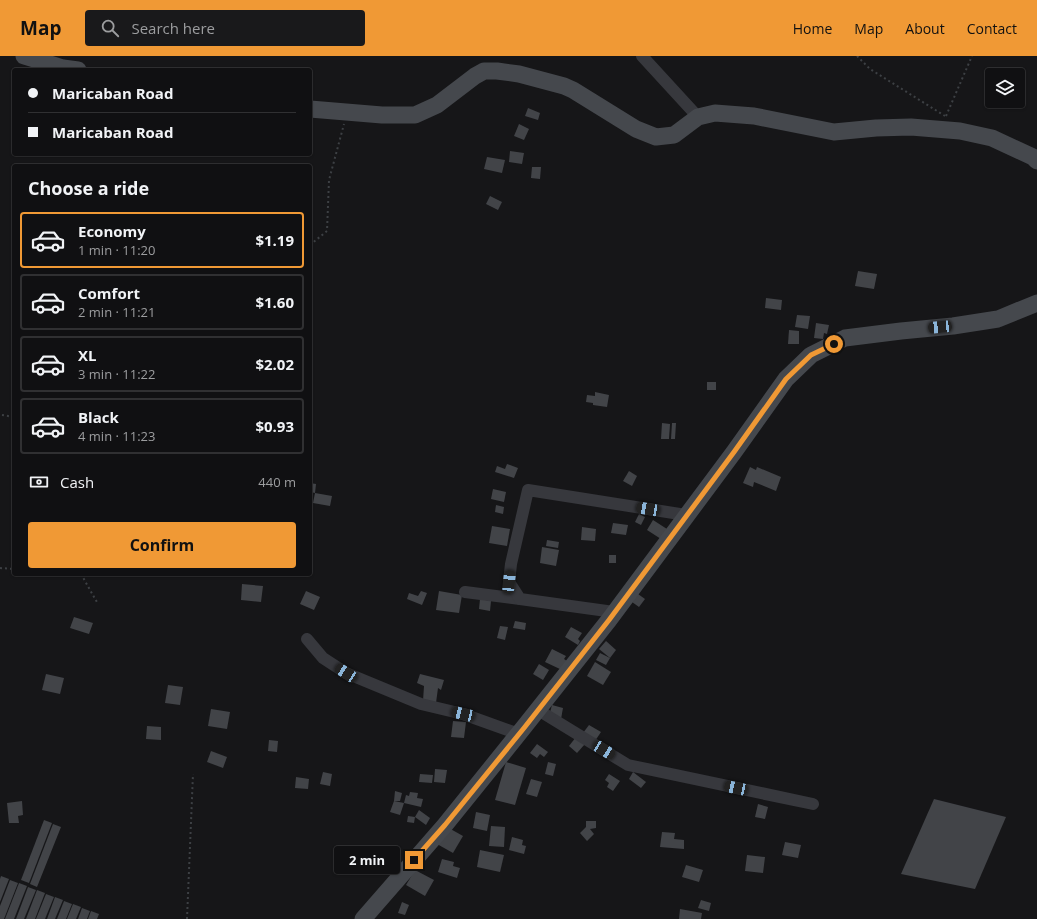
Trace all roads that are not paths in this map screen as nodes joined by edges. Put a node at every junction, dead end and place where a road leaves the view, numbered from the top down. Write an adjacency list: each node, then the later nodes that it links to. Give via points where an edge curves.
1 (24, 56): 3 (street)
2 (642, 56): 5 (street)
3 (63, 68)
4 (312, 109): 5 (street, via 415,115 437,105 484,71 497,71 564,86 636,129 656,138 674,135)
5 (698, 117): 6 (street, via 715,113 754,116 834,132 911,127 960,131 992,138)
6 (1037, 161)
7 (1037, 303): 8 (street, via 998,319 845,338 811,355 786,379)
8 (686, 516): 10 (street, via 528,490 509,582); 11 (street)
9 (465, 592): 10 (street)
10 (520, 599): 11 (street)
11 (614, 612): 13 (street)
12 (307, 639): 14 (street, via 324,658 346,673 421,704 463,714)
13 (538, 710): 14 (street); 15 (street, via 628,765)
14 (519, 734): 16 (street, via 445,825)
15 (813, 804)
16 (363, 919)

